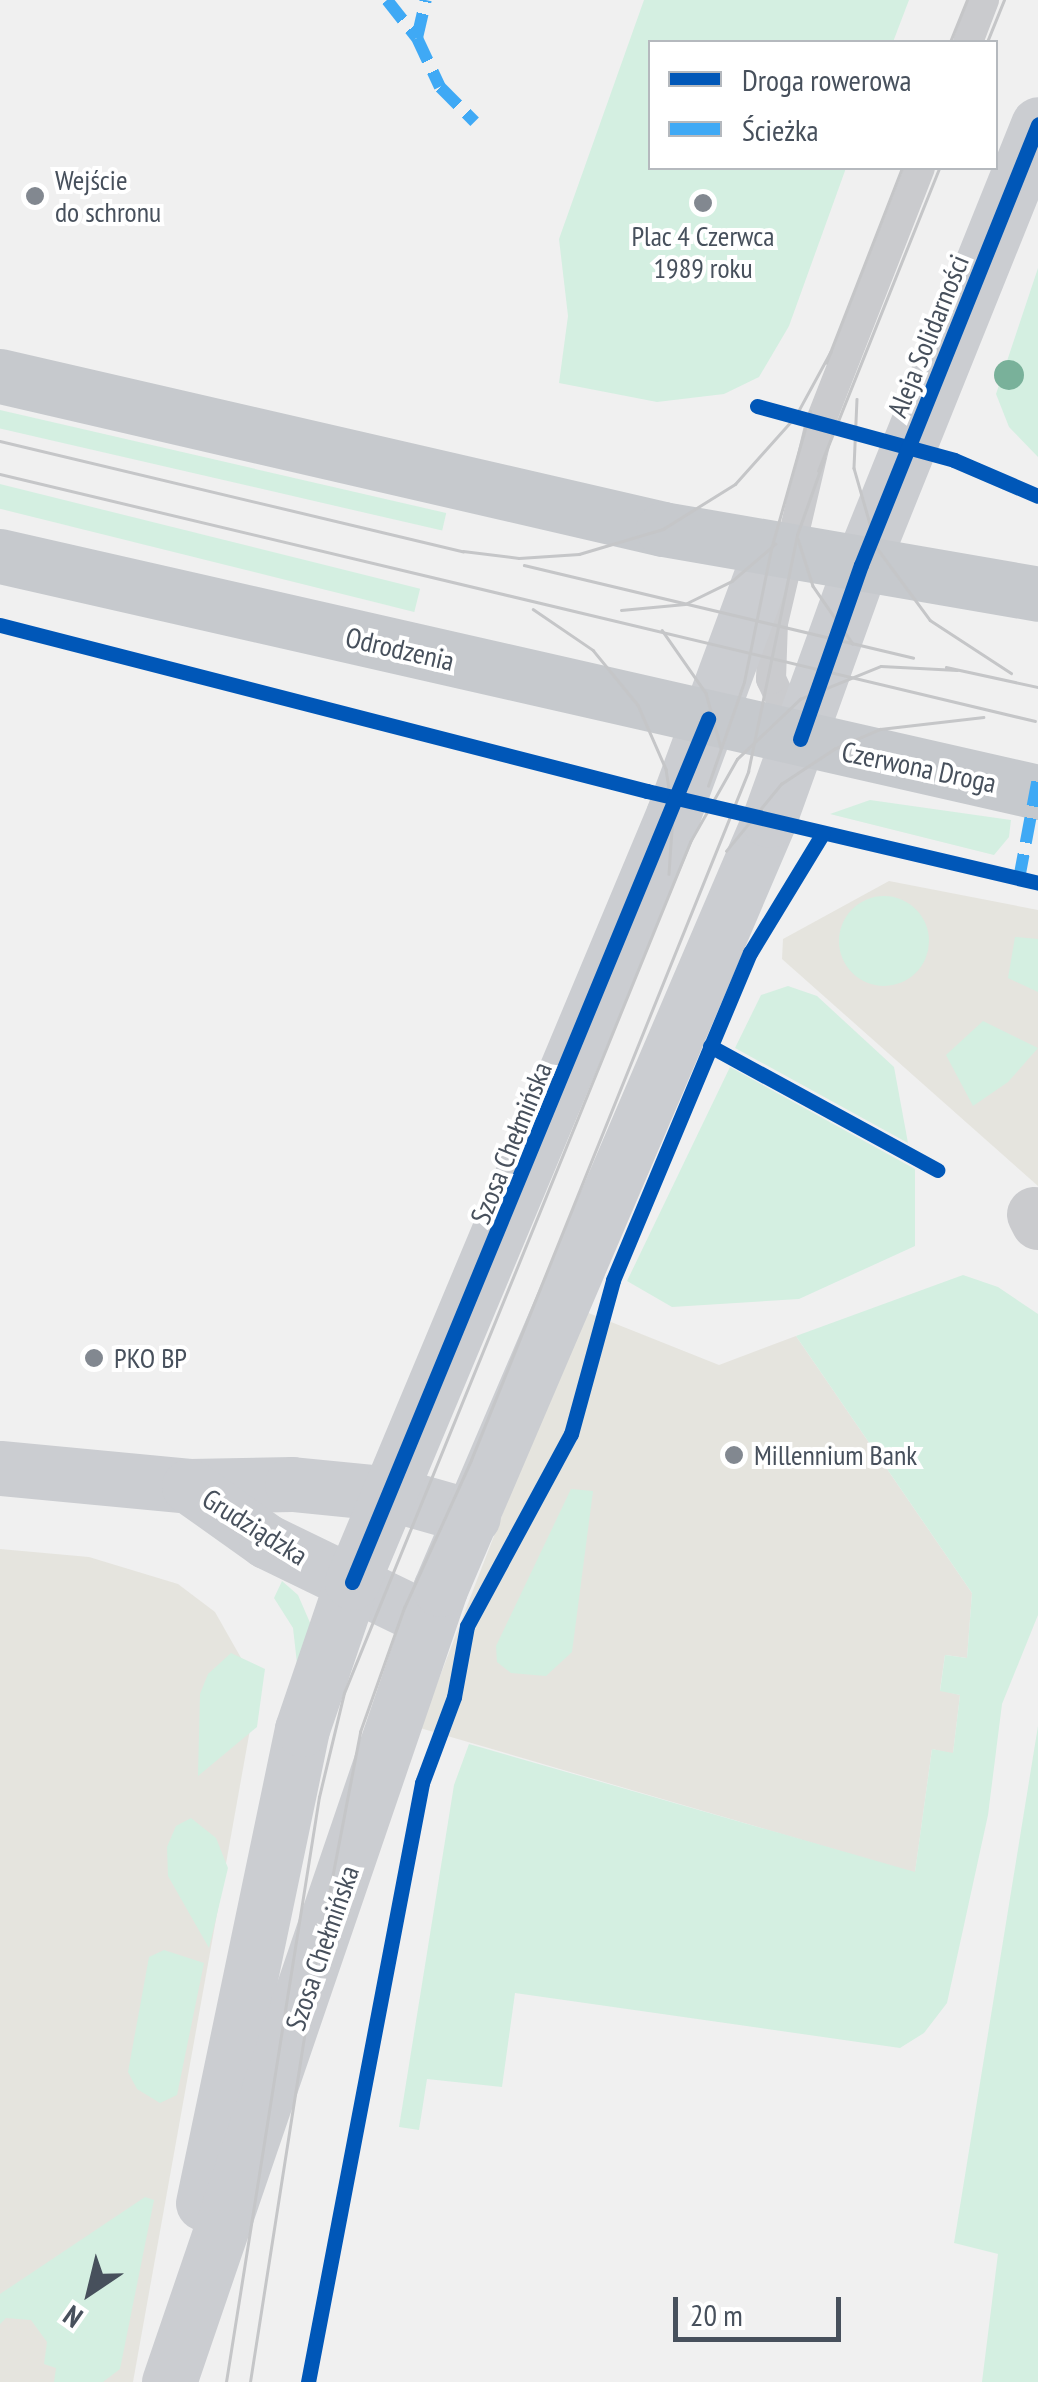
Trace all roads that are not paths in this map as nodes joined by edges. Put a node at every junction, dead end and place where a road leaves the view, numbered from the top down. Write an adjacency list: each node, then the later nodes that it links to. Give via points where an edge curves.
1 (984, 0): 2 (lane)
2 (969, 40)
3 (1038, 124): 8 (street, Aleja Solidarności)
4 (919, 170): 6 (lane, via 820,423)
5 (0, 376): 6 (main road, via 480,490)
6 (780, 550): 8 (main road); 10 (lane); 11 (street, Szosa Chełmińska)
7 (0, 556): 11 (main road, Odrodzenia)
8 (860, 565): 9 (main road); 12 (street, Szosa Chełmińska)
9 (1038, 594)
10 (768, 656): 11 (lane, Szosa Chełmińska); 12 (lane, via 771,679)
11 (708, 719): 12 (main road, Odrodzenia); 16 (street, Szosa Chełmińska)
12 (800, 740): 13 (main road, Czerwona Droga); 17 (street, Szosa Chełmińska)
13 (1038, 792)
14 (0, 1468): 15 (street, Grudziądzka)
15 (188, 1486): 16 (street, Grudziądzka, via 292,1484); 18 (street, Grudziądzka, via 266,1541)
16 (392, 1494): 17 (street, Grudziądzka); 18 (street, Szosa Chełmińska)
17 (473, 1518): 19 (street, Szosa Chełmińska)
18 (352, 1582): 19 (street, Grudziądzka); 20 (street, Szosa Chełmińska, via 302,1729)
19 (429, 1620): 20 (street, Szosa Chełmińska)
20 (168, 2382)

